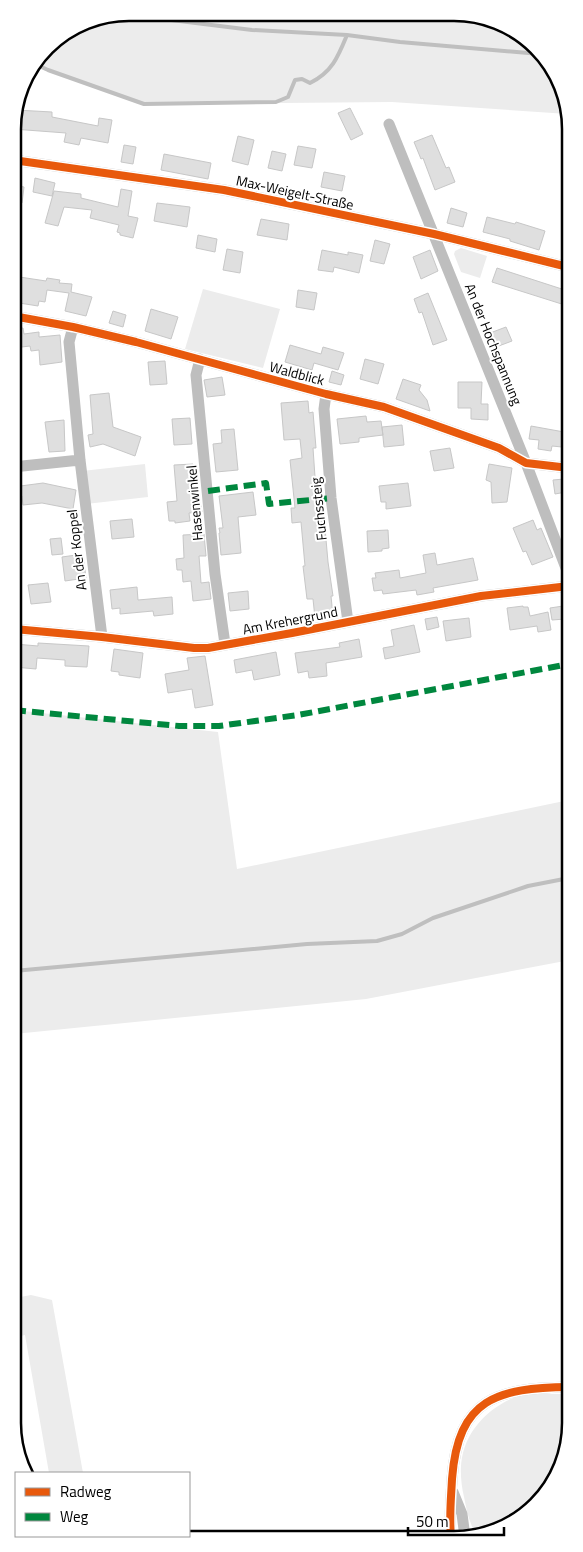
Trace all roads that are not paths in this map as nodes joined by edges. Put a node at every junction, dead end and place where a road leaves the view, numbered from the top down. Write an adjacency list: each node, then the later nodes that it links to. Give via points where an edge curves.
1 (389, 124): 3 (street, An der Hochspannung)
2 (21, 161): 3 (street, Max-Weigelt-Straße, via 224,190)
3 (434, 234): 4 (street, Max-Weigelt-Straße); 10 (street, An der Hochspannung)
4 (562, 265)
5 (21, 317): 6 (street, Waldblick)
6 (73, 327): 7 (street, Waldblick); 9 (street, An der Koppel, via 69,342)
7 (200, 359): 8 (street, Waldblick); 18 (street, Hasenwinkel, via 196,375)
8 (326, 394): 10 (street, Waldblick, via 414,417 499,448); 15 (street, Fuchssteig, via 324,409 331,498)
9 (80, 460): 11 (street); 17 (street, An der Koppel)
10 (526, 463): 12 (street, Waldblick); 13 (street, An der Hochspannung)
11 (21, 466)
12 (562, 467)
13 (562, 558)
14 (562, 587): 15 (street, Am Krehergrund, via 481,596)
15 (348, 622): 18 (street, Am Krehergrund)
16 (21, 630): 17 (street, Am Krehergrund)
17 (102, 636): 18 (street, Am Krehergrund, via 194,648)
18 (225, 644)
19 (562, 1387): 20 (street, via 519,1390 488,1401 477,1409 457,1442)
20 (452, 1488): 21 (street); 22 (street)
21 (464, 1530)
22 (450, 1531)

